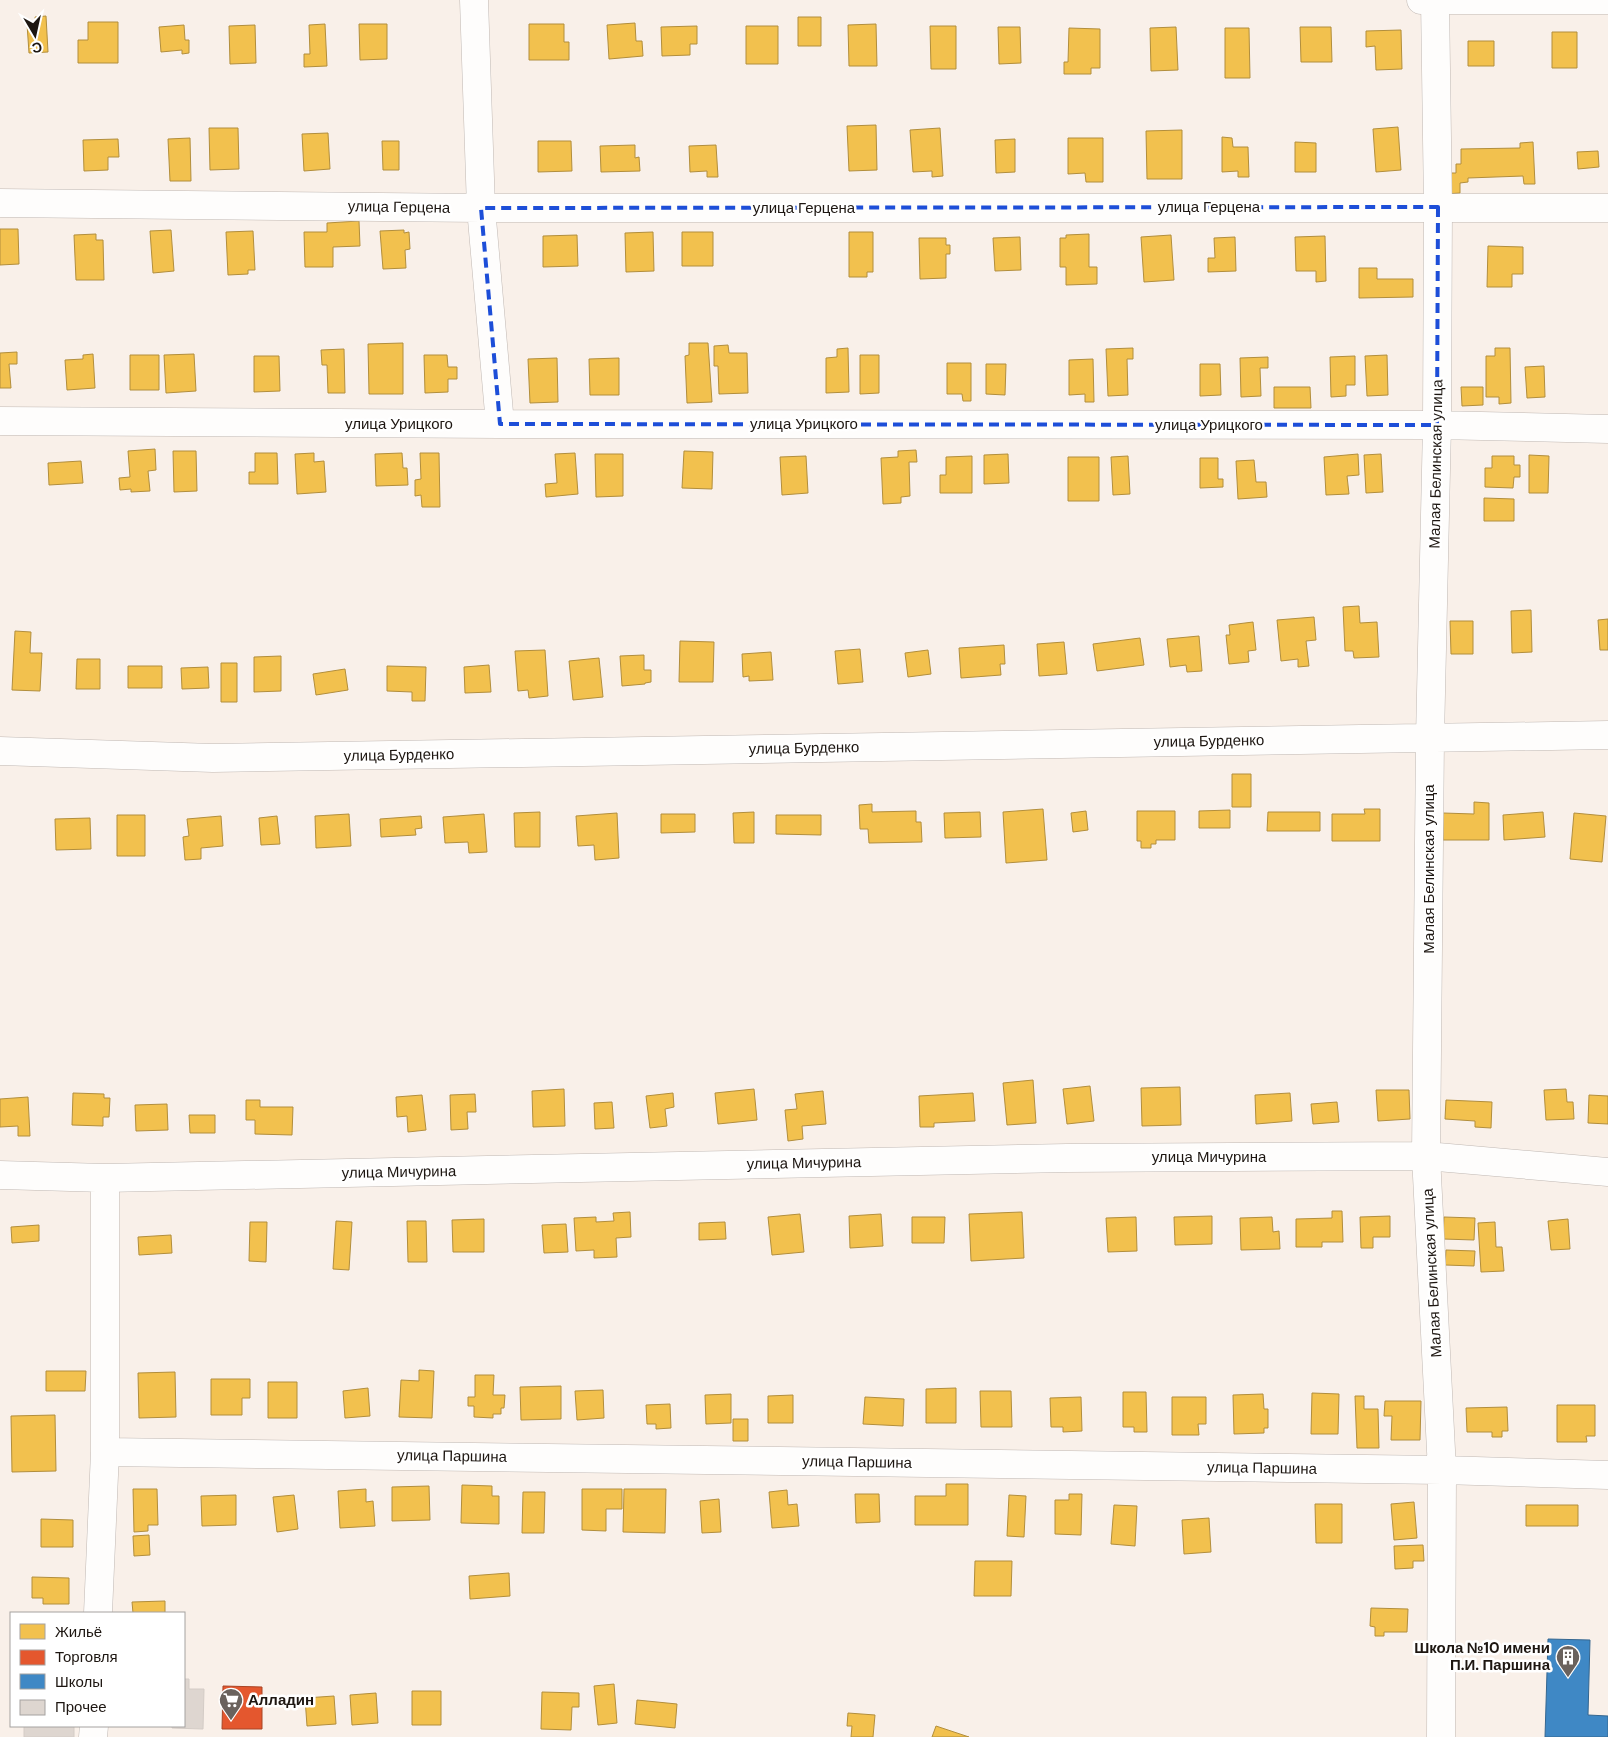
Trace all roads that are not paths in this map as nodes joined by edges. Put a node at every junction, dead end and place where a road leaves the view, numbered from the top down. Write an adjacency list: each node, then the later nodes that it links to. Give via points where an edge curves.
1 (474, 0): 7 (street)
2 (1421, 0): 3 (street)
3 (1435, 0): 4 (street); 6 (street, Малая Белинская улица)
4 (1608, 0)
5 (0, 203): 7 (street, улица Герцена)
6 (1438, 207): 7 (street, улица Герцена); 8 (street, улица Герцена); 11 (street, Малая Белинская улица)
7 (481, 208): 10 (street)
8 (1608, 208)
9 (0, 421): 10 (street, улица Урицкого)
10 (500, 424): 11 (street, улица Урицкого)
11 (1437, 425): 12 (street, улица Урицкого); 14 (street, Малая Белинская улица)
12 (1608, 429)
13 (1608, 735): 14 (street, улица Бурденко)
14 (1430, 738): 15 (street, улица Бурденко, via 213,758); 16 (street, Малая Белинская улица)
15 (0, 751)
16 (1426, 1156): 17 (street, улица Мичурина); 19 (street, улица Мичурина, via 1067,1158); 21 (street, Малая Белинская улица)
17 (1608, 1172)
18 (0, 1175): 19 (street, улица Мичурина)
19 (105, 1178): 20 (street)
20 (105, 1452): 21 (street, улица Паршина); 23 (street)
21 (1442, 1470): 22 (street, улица Паршина); 24 (street, Малая Белинская улица)
22 (1608, 1476)
23 (98, 1612)
24 (1441, 1737)

